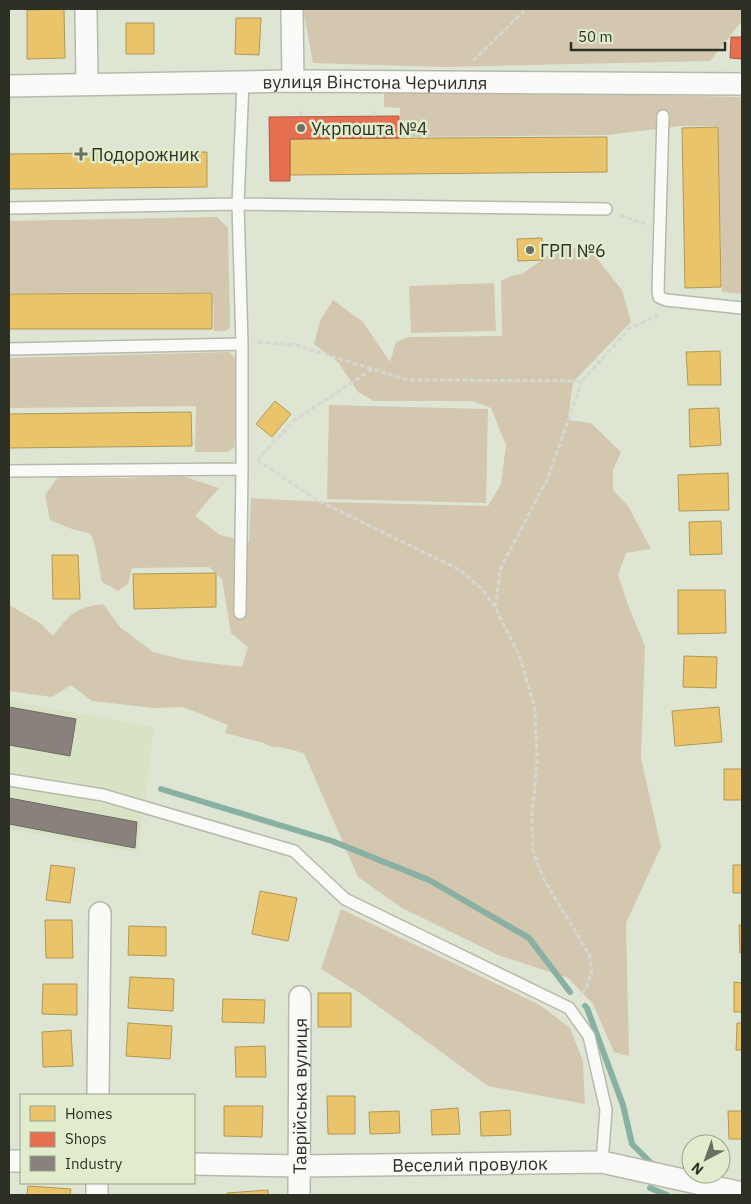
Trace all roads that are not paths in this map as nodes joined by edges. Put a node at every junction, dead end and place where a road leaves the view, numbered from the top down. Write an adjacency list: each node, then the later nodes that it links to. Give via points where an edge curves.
1 (86, 9): 5 (street)
2 (292, 9): 3 (street)
3 (293, 81): 4 (street, вулиця Вінстона Черчилля); 6 (street, вулиця Вінстона Черчилля)
4 (243, 82): 5 (street, вулиця Вінстона Черчилля); 9 (lane)
5 (87, 84): 7 (street, вулиця Вінстона Черчилля)
6 (742, 84)
7 (9, 86)
8 (663, 116): 12 (lane, via 660,297)
9 (238, 204): 10 (lane); 11 (lane); 13 (lane)
10 (9, 208)
11 (606, 209)
12 (742, 308)
13 (242, 344): 14 (lane); 15 (lane)
14 (9, 349)
15 (242, 469): 16 (lane); 17 (lane)
16 (9, 470)
17 (240, 613)
18 (9, 780): 22 (lane, via 104,795 294,852 345,899 569,1008 589,1036 606,1110)
19 (100, 913): 21 (street)
20 (300, 997): 24 (street, Таврійська вулиця)
21 (98, 1094)
22 (602, 1162): 24 (street, Веселий провулок); 25 (street, Веселий провулок)
23 (195, 1164): 24 (street, Веселий провулок)
24 (300, 1166): 26 (street, Таврійська вулиця)
25 (742, 1193)
26 (300, 1195)

